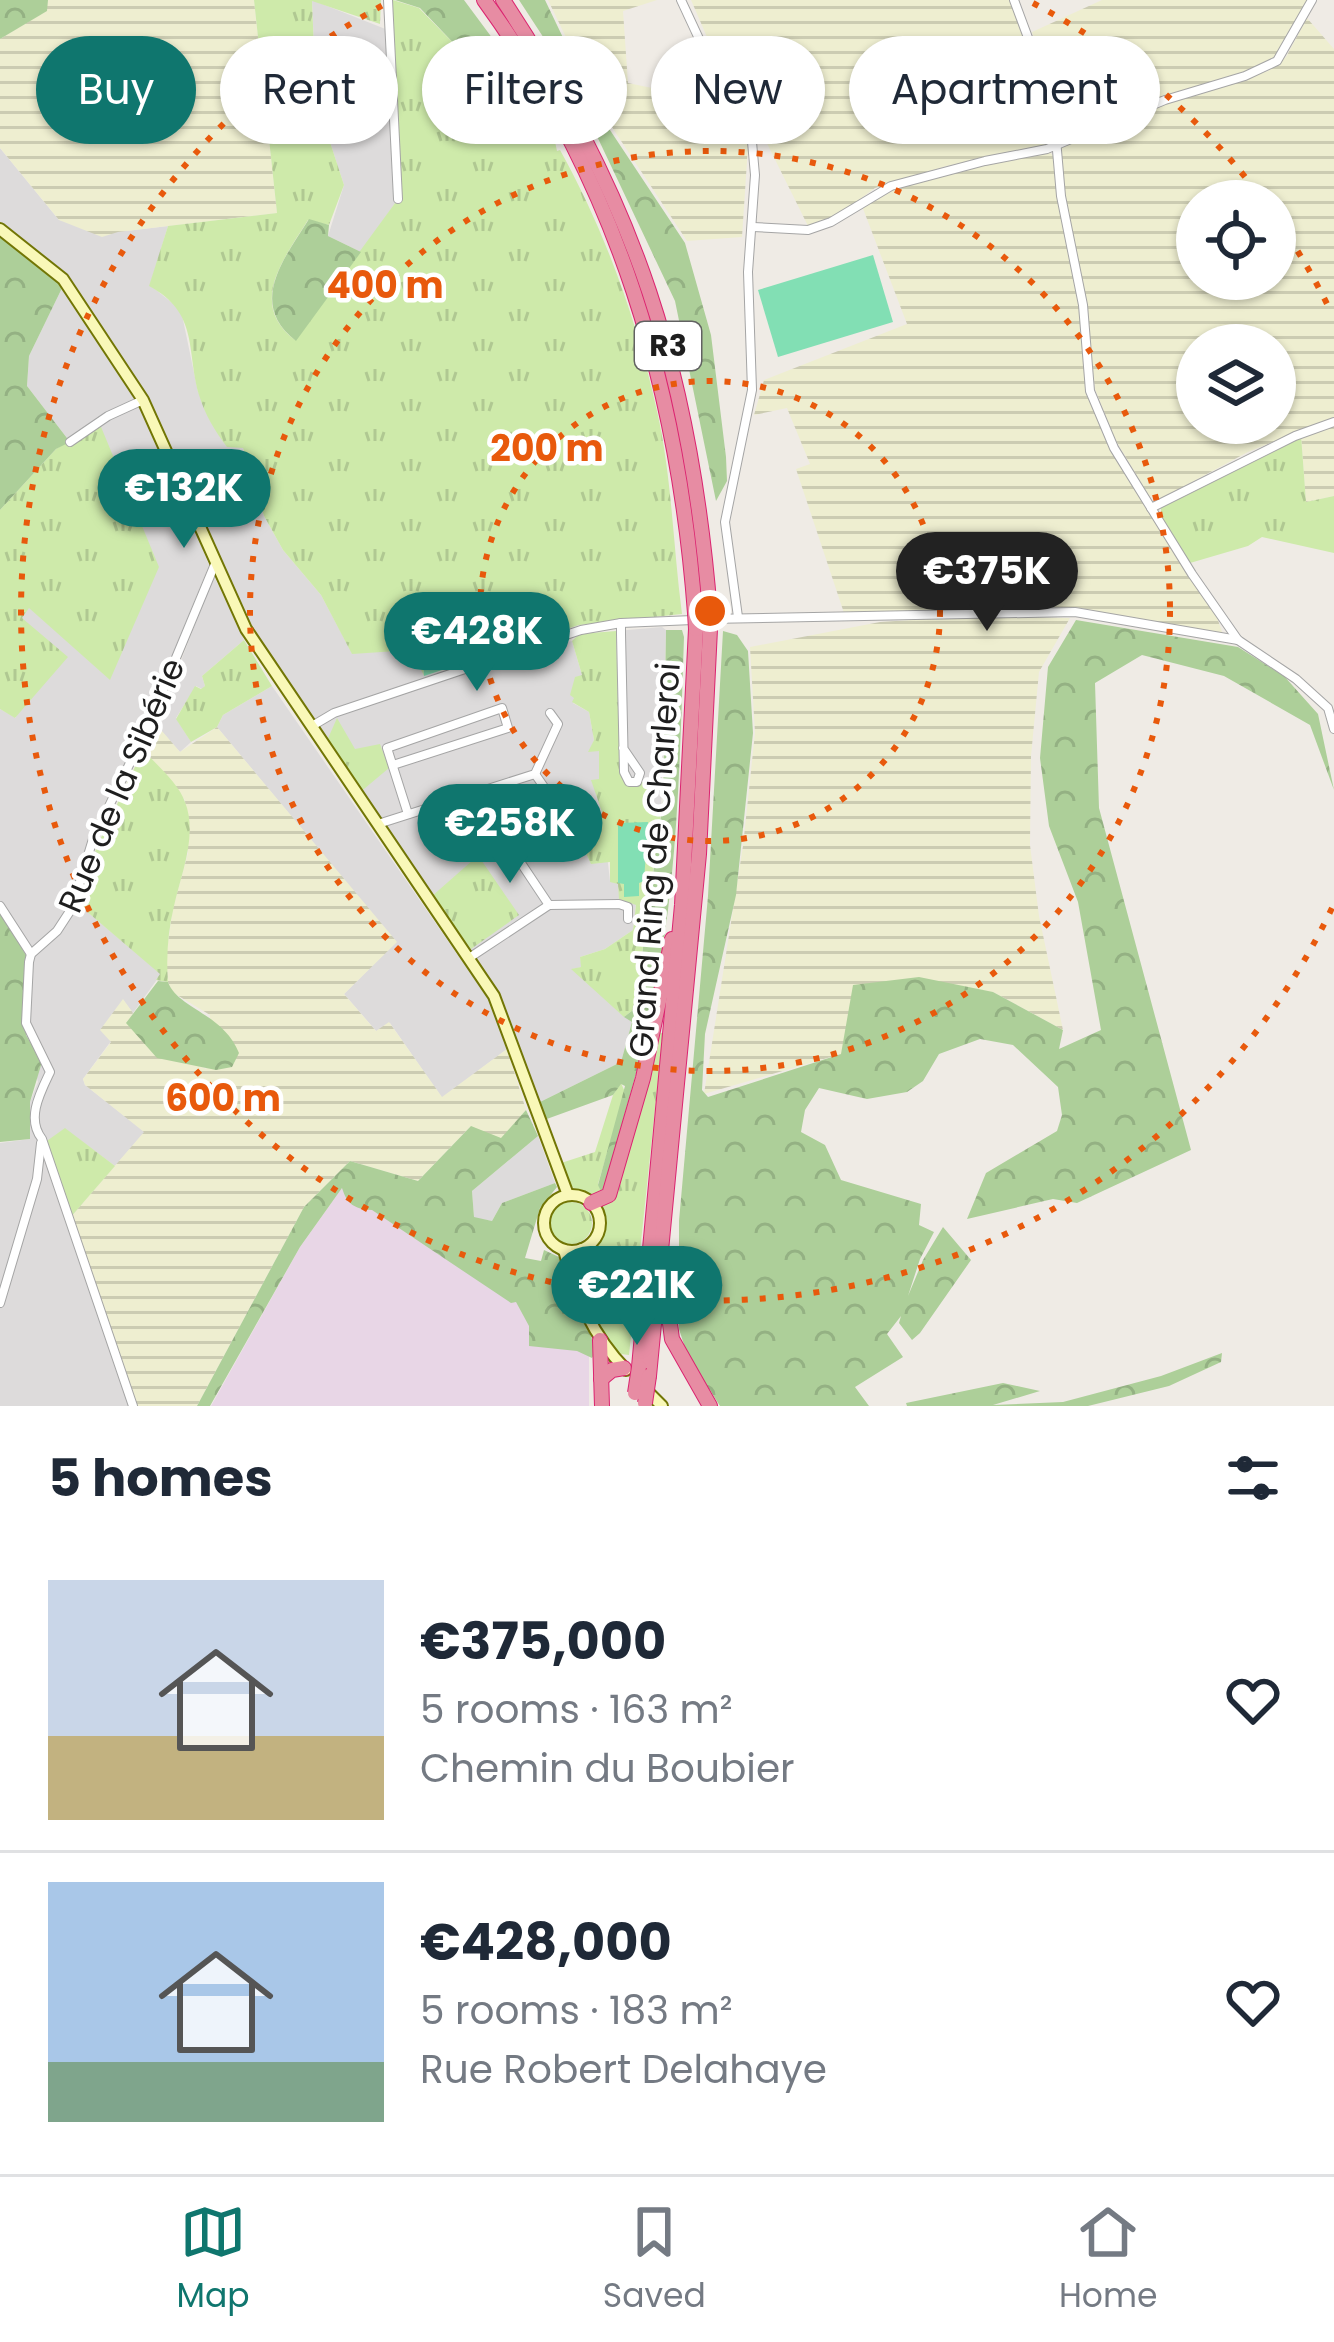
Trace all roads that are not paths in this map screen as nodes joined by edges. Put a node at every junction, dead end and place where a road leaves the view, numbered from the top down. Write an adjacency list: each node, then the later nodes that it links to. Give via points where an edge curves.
1 (388, 0): 8 (street)
2 (484, 0): 17 (highway, Grand Ring de Charleroi / R3, via 578,155 643,313 679,460)
3 (503, 0): 17 (highway, Grand Ring de Charleroi / R3, via 592,149 657,310 697,477)
4 (681, 0): 9 (street, via 751,131)
5 (1014, 0): 7 (street, via 1053,105)
6 (1312, 0): 7 (street, via 1277,61)
7 (1056, 146): 9 (street, via 891,186 808,230); 14 (street, via 1090,391)
8 (398, 199)
9 (753, 226): 16 (street, via 752,390 725,522)
10 (0, 229): 11 (street, via 63,279)
11 (143, 400): 13 (street); 15 (street)
12 (1334, 422): 14 (street)
13 (70, 442)
14 (1151, 508): 19 (street)
15 (215, 564): 21 (street); 34 (street, Rue de la Sibérie, via 93,839 72,908)
16 (738, 617): 18 (street); 19 (street, via 1075,612)
17 (703, 621): 31 (highway, Grand Ring de Charleroi / R3); 41 (highway, Grand Ring de Charleroi / R3, via 702,815)
18 (621, 623): 21 (street, via 477,664); 23 (street)
19 (1238, 640): 22 (street, via 1328,708)
20 (550, 713): 25 (street, via 558,724)
21 (310, 728): 28 (street)
22 (1334, 729)
23 (623, 748)
24 (393, 765): 24 (street, via 508,728 502,708 387,748); 26 (street)
25 (535, 774): 26 (street); 27 (street, via 569,823)
26 (408, 814): 28 (street)
27 (578, 819)
28 (376, 825): 35 (street)
29 (507, 842): 30 (street)
30 (549, 905): 33 (street, via 619,904 628,907); 35 (street)
31 (682, 905): 38 (highway, via 616,1172 606,1198); 45 (highway, Grand Ring de Charleroi / R3)
32 (0, 906): 34 (street)
33 (628, 919)
34 (31, 954): 36 (street, via 26,1023 50,1072 34,1113)
35 (469, 958): 37 (street, via 494,996)
36 (42, 1139): 42 (street); 48 (street)
37 (568, 1196): 38 (street); 39 (street, via 551,1204 544,1222 549,1240)
38 (591, 1203): 40 (street, via 599,1228)
39 (564, 1250): 40 (street); 43 (street)
40 (582, 1250): 43 (street)
41 (661, 1267): 45 (highway, Grand Ring de Charleroi / R3); 51 (highway, via 672,1339)
42 (0, 1303)
43 (584, 1309): 44 (street)
44 (600, 1340): 45 (street); 46 (highway)
45 (637, 1370): 46 (highway, via 612,1370); 47 (highway, Grand Ring de Charleroi / R3, bridge); 50 (street)
46 (601, 1379): 49 (highway)
47 (640, 1402)
48 (133, 1406)
49 (602, 1406)
50 (662, 1406)
51 (710, 1406)

